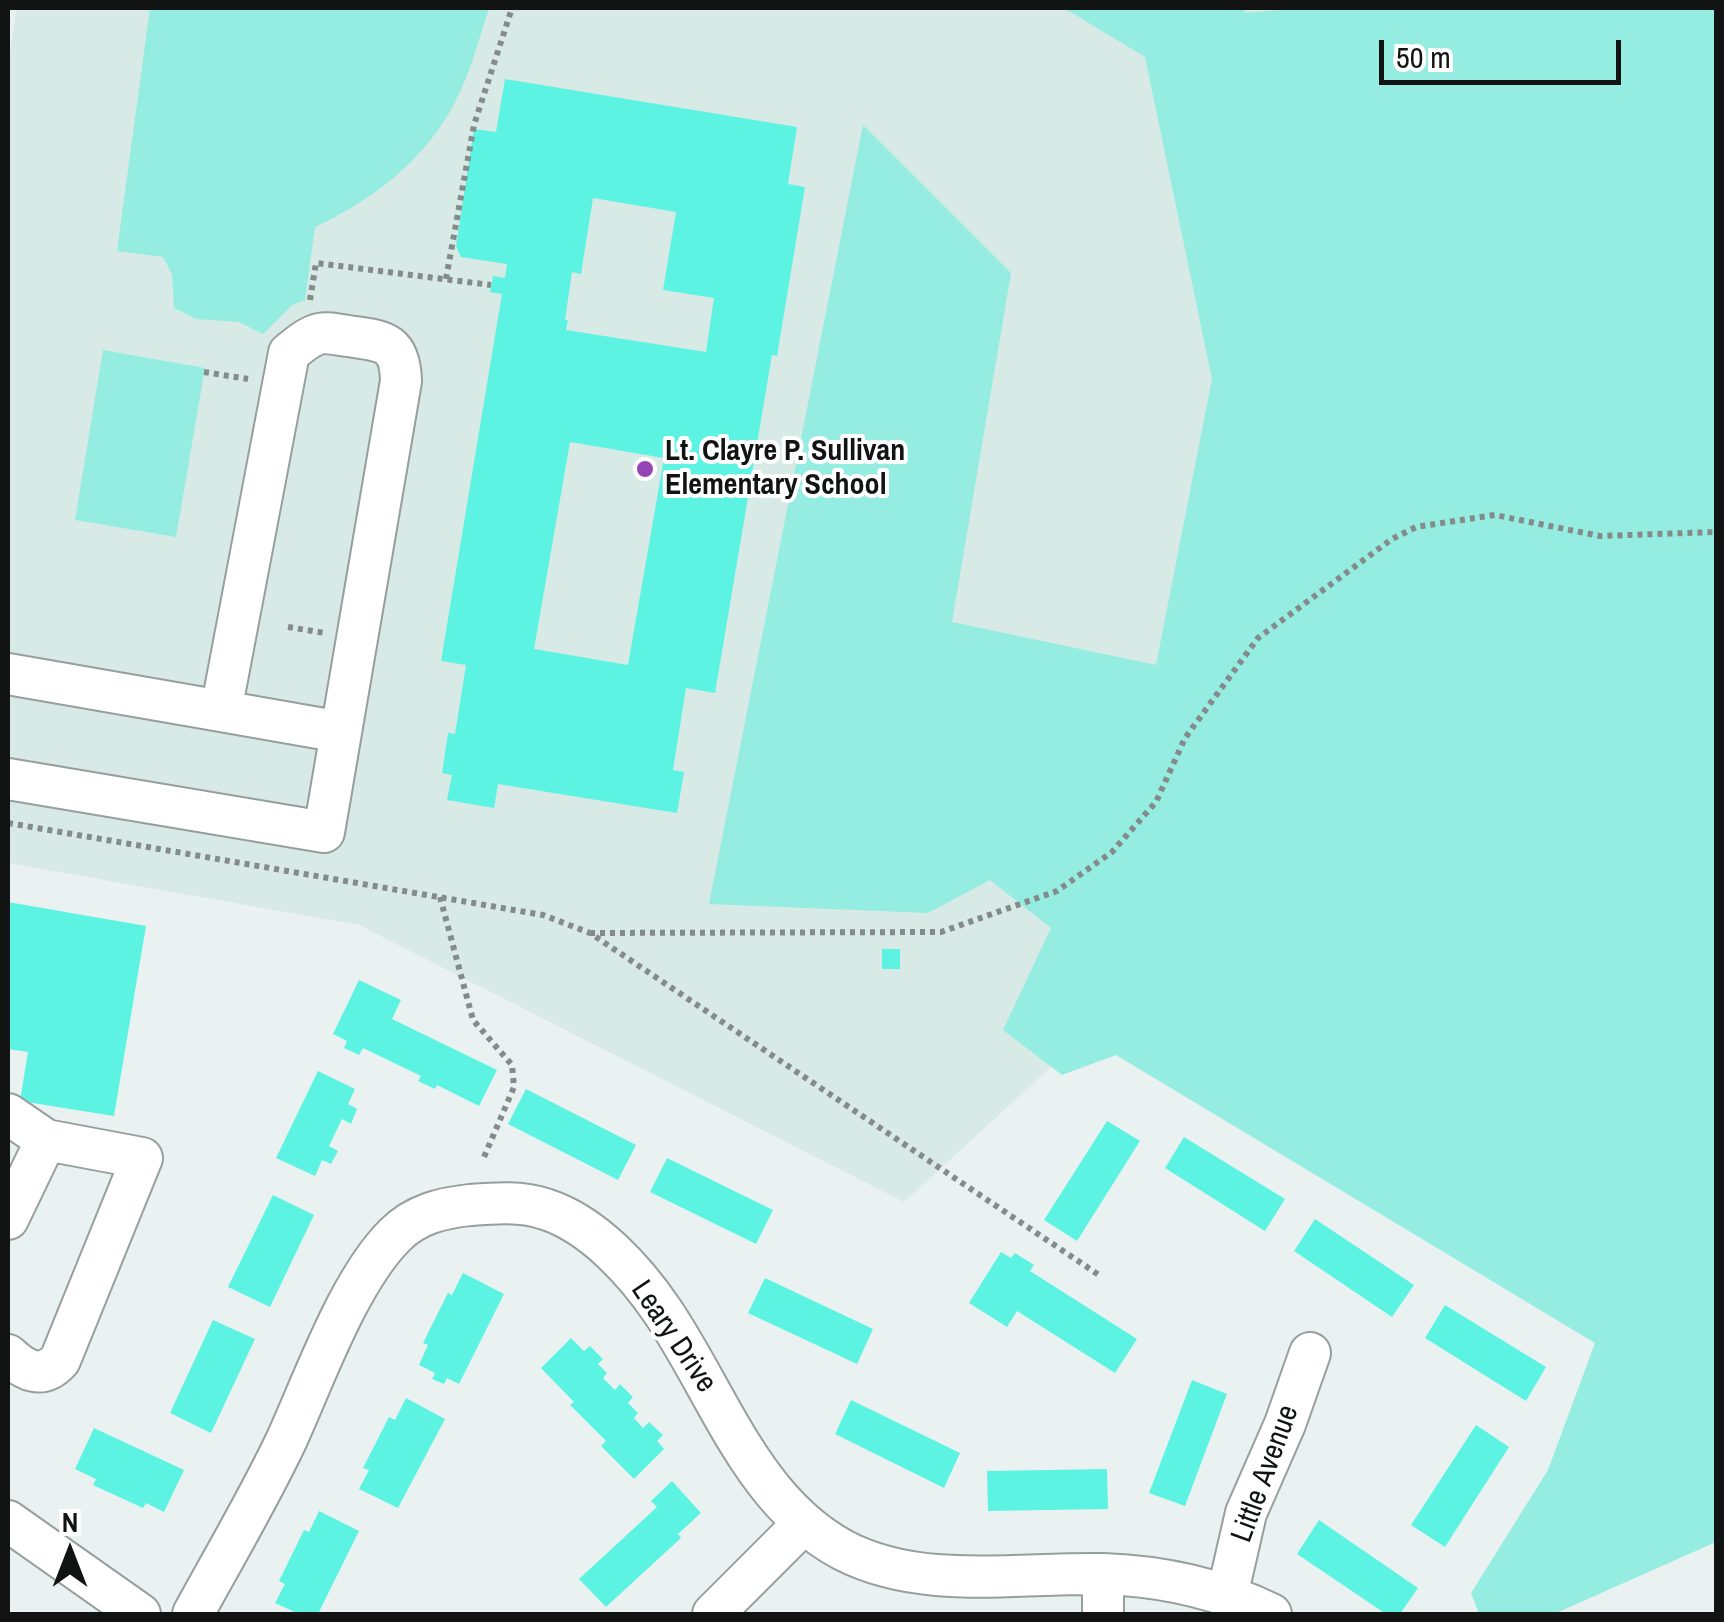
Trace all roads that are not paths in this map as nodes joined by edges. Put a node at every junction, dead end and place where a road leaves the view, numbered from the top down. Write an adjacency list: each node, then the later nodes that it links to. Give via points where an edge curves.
1 (8, 674): 2 (street)
2 (222, 710): 3 (street); 3 (street, via 289,353 316,334 384,341 396,352 401,380)
3 (341, 732): 4 (street, via 324,832)
4 (8, 779)
5 (8, 1114): 6 (street)
6 (46, 1140): 7 (street); 9 (street, via 142,1158 60,1360 39,1373)
7 (8, 1220)
8 (1310, 1353): 13 (street, Little Avenue, via 1246,1513)
9 (8, 1355)
10 (8, 1521): 14 (street)
11 (804, 1523): 12 (street, Leary Drive, via 846,1551 910,1571); 15 (street, Leary Drive, via 763,1478 662,1311 600,1242 546,1209 499,1203 453,1208 412,1220 360,1286); 16 (street)
12 (1103, 1574): 13 (street, Leary Drive); 17 (street)
13 (1227, 1596): 18 (street, Leary Drive)
14 (140, 1614)
15 (193, 1614)
16 (712, 1614)
17 (1102, 1614)
18 (1272, 1614)

